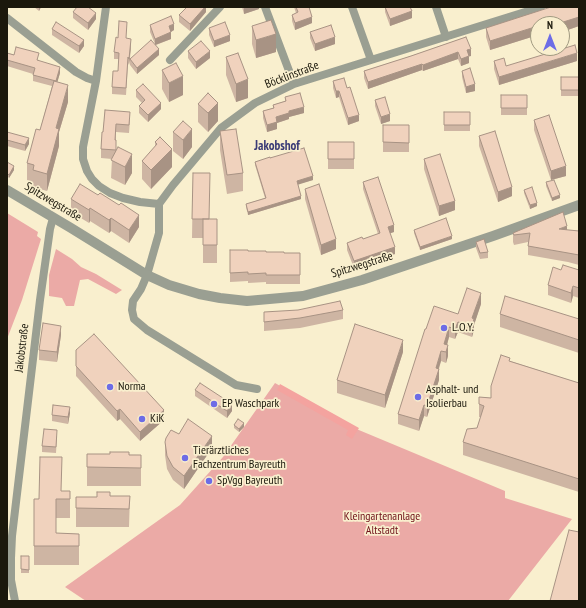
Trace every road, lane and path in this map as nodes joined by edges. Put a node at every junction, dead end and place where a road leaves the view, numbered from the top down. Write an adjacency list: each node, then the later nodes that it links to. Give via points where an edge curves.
1 (106, 7): 12 (street)
2 (220, 7): 10 (street)
3 (265, 7): 13 (street)
4 (352, 7): 11 (street)
5 (436, 7): 9 (street)
6 (541, 7): 7 (street, Böcklinstraße)
7 (517, 11): 9 (street, Böcklinstraße)
8 (7, 18): 12 (street, via 76,72)
9 (446, 37): 11 (street, Böcklinstraße)
10 (170, 60)
11 (371, 60): 13 (street, Böcklinstraße)
12 (96, 81): 15 (street, via 83,147 83,159 87,170 99,186 110,193 140,202)
13 (294, 84): 15 (street, Böcklinstraße, via 255,103 221,128)
14 (7, 190): 17 (street, Spitzwegstraße)
15 (160, 204): 18 (street, via 159,233)
16 (579, 205): 18 (street, Spitzwegstraße, via 362,280 303,296 247,301 220,298 169,285)
17 (53, 218): 18 (street, Spitzwegstraße); 20 (street, Jakobstraße, via 40,300 12,536 12,580)
18 (147, 275): 19 (street, via 133,301 134,319 147,330 236,385)
19 (257, 389)
20 (15, 601)

